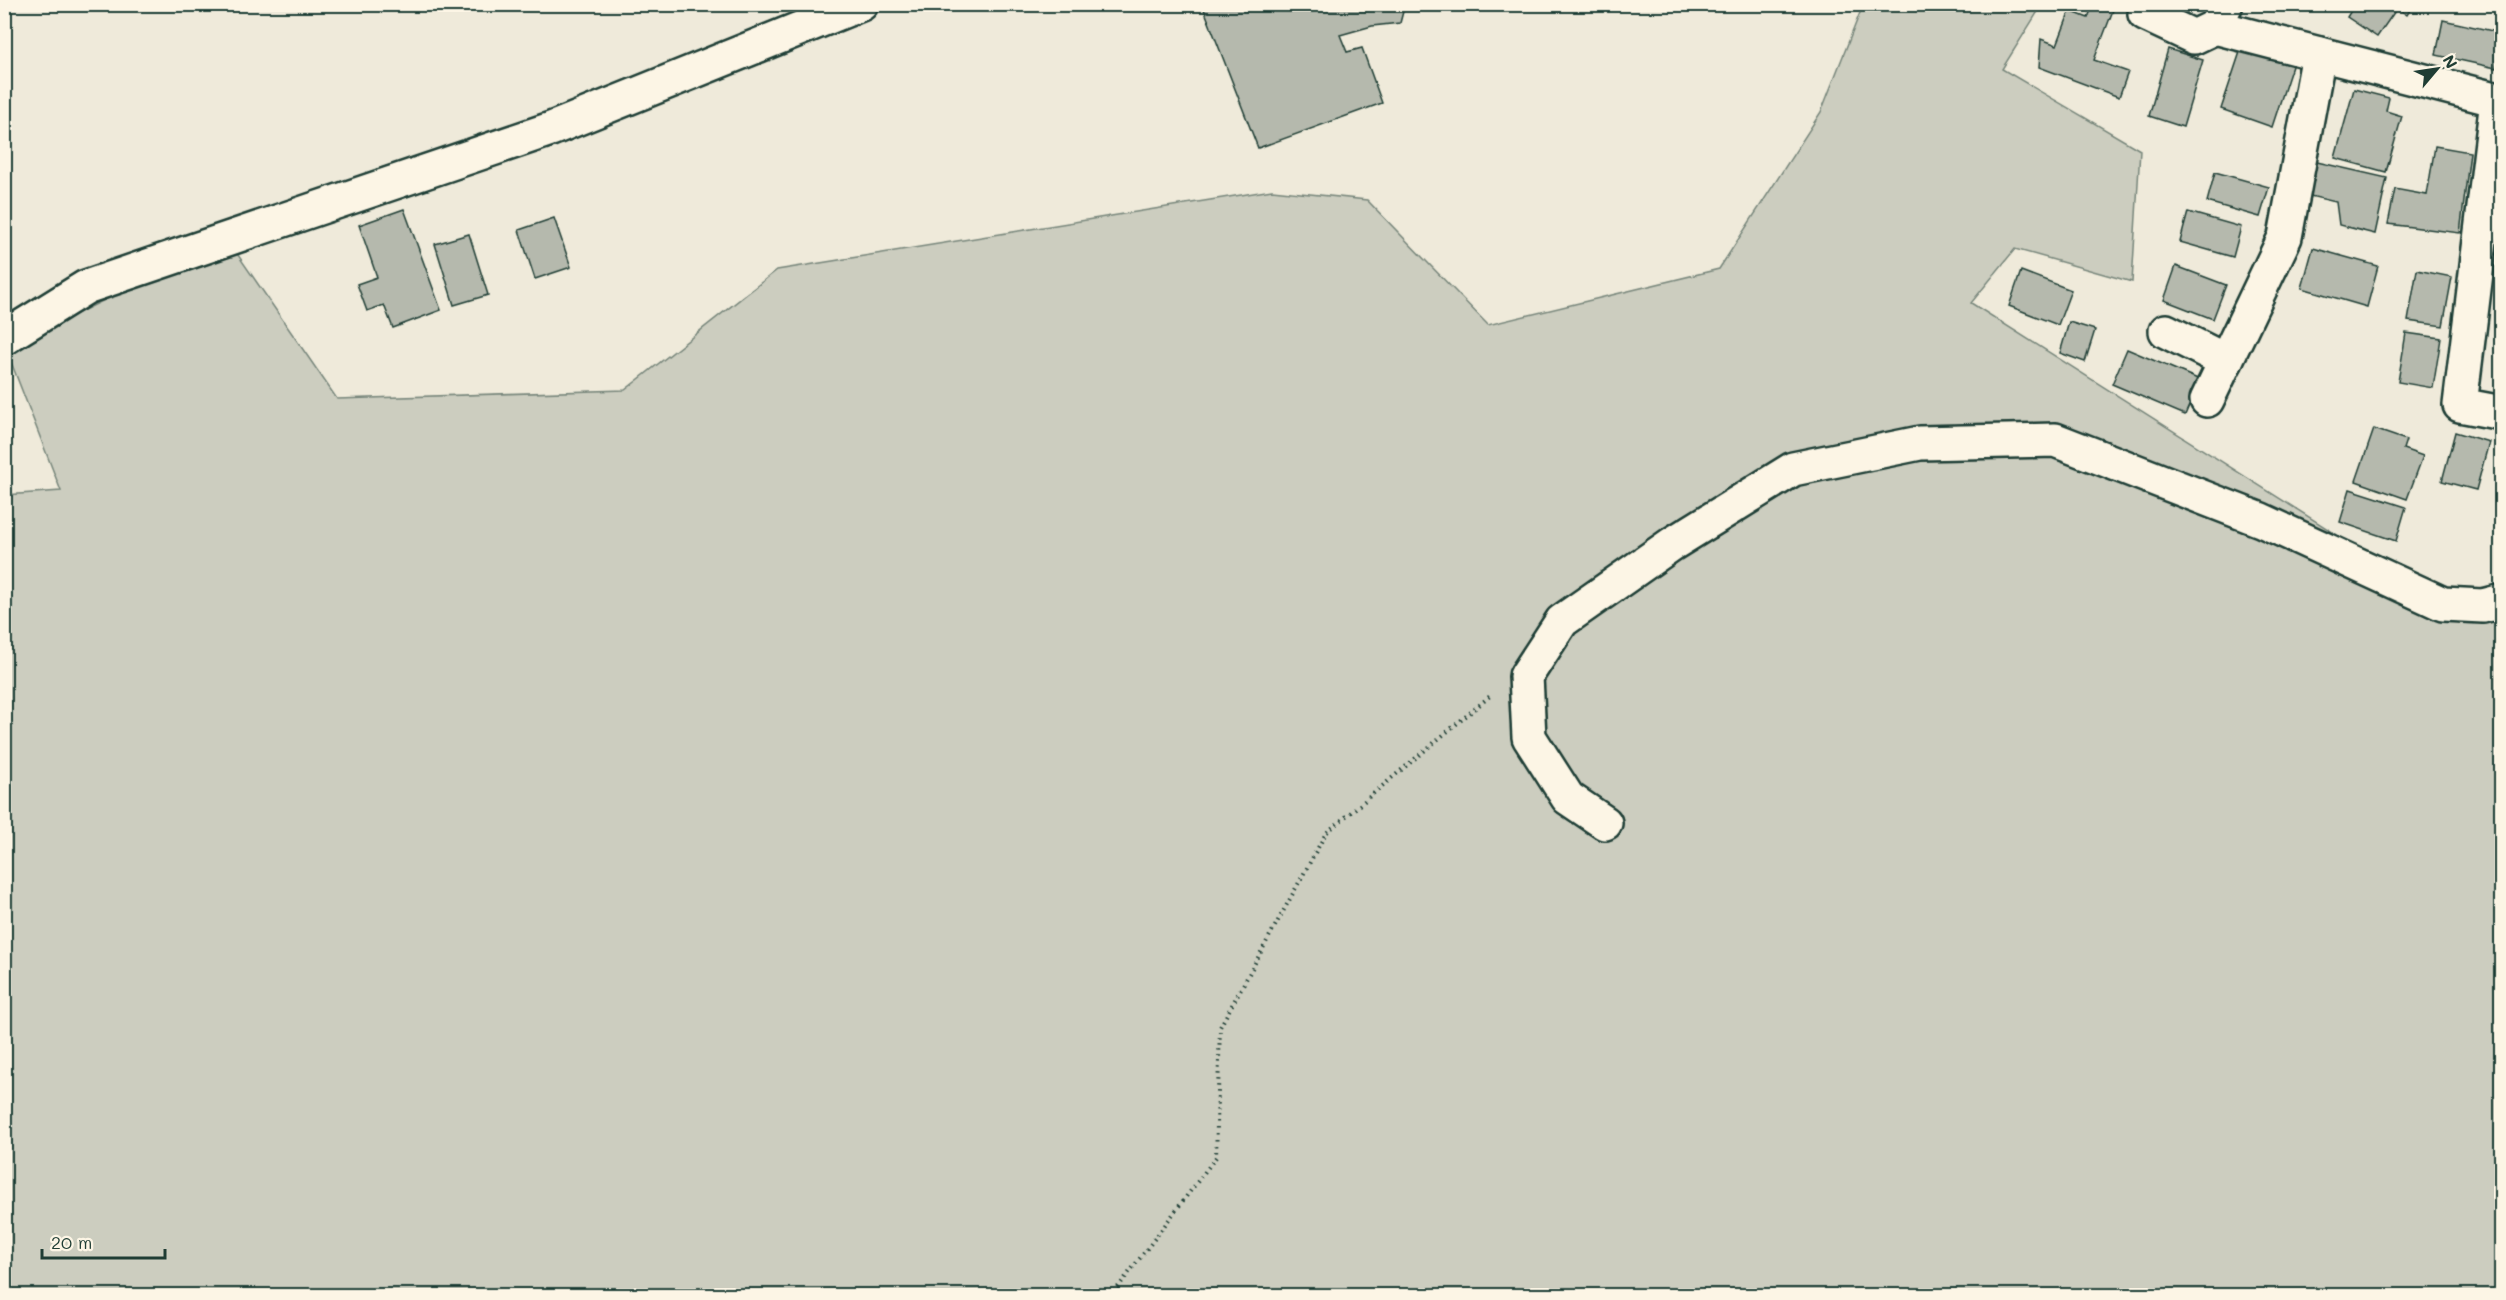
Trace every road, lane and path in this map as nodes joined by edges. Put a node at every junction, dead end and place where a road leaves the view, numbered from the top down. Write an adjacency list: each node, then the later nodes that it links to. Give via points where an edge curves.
1 (861, 4): 7 (street, via 551,129 86,287)
2 (2145, 14): 3 (street, via 2194,37)
3 (2220, 16): 4 (street)
4 (2319, 54): 5 (street); 8 (street, via 2285,237)
5 (2499, 101): 10 (street, via 2460,405)
6 (2166, 331): 8 (street)
7 (4, 338)
8 (2226, 361): 9 (street)
9 (2207, 400)
10 (2502, 413)
11 (2502, 601): 13 (street, via 2483,606 2443,604 2261,520 2055,440 1920,443 1793,469 1672,544 1562,621 1526,676 1529,737 1568,798)
12 (1496, 690): 14 (path, via 1326,833 1220,1027 1216,1156)
13 (1605, 823)
14 (1109, 1296)

